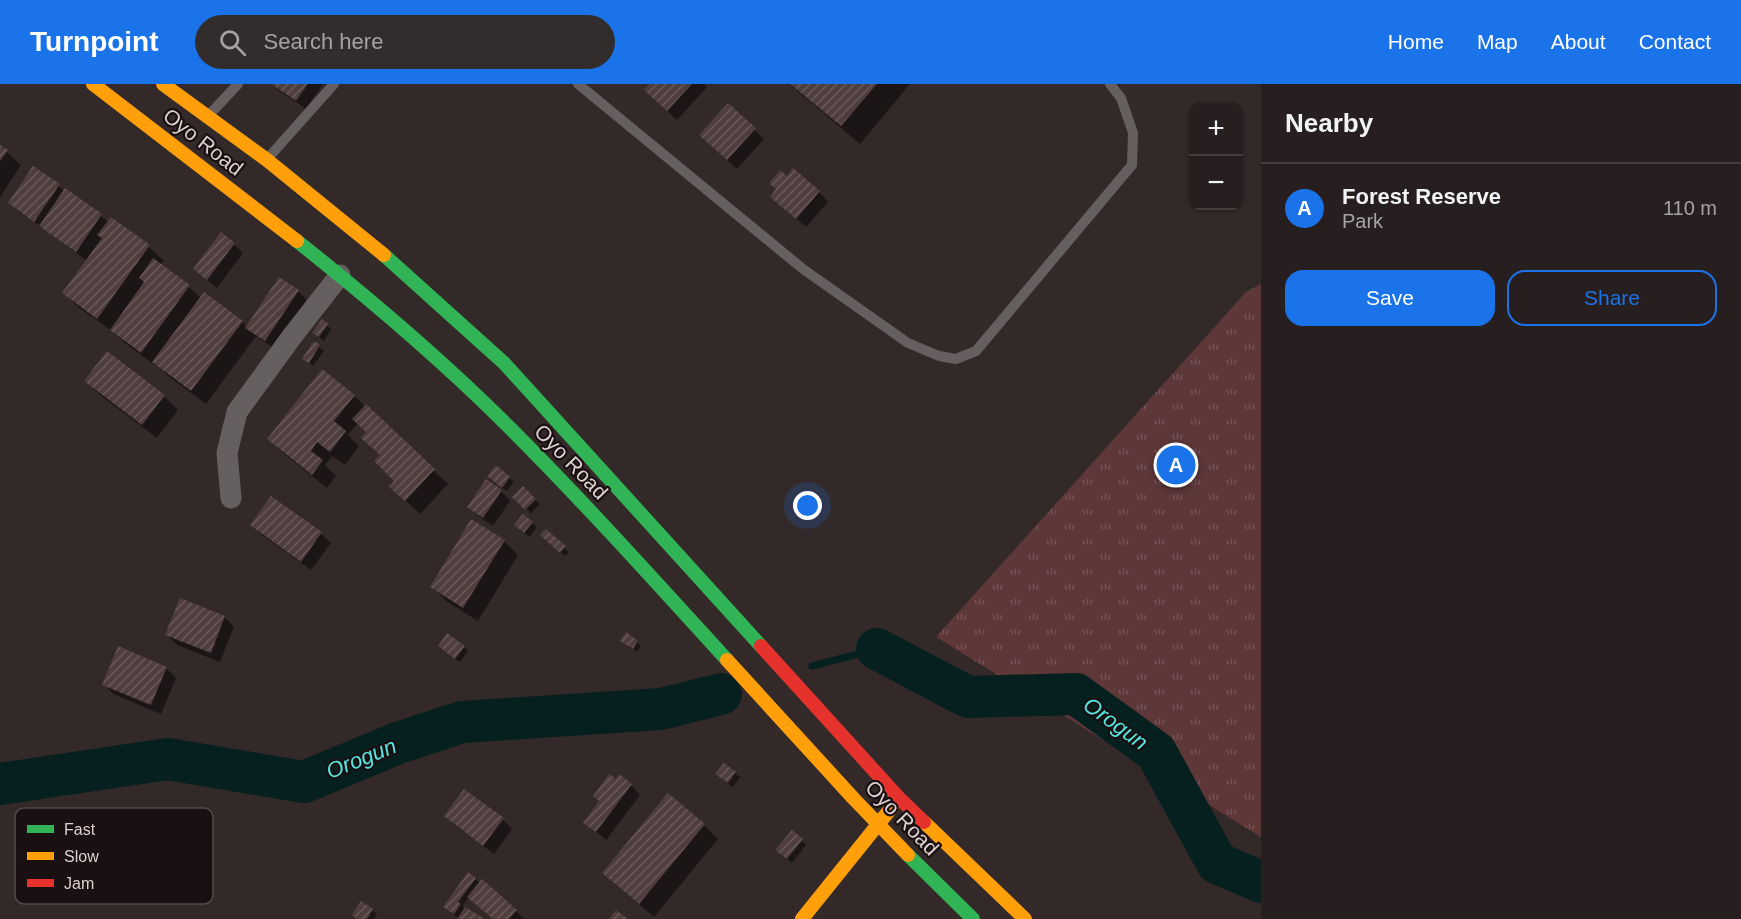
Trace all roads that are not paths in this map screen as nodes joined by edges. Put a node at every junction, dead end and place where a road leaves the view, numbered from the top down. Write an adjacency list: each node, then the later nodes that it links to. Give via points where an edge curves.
1 (93, 84): 9 (main road, Oyo Road)
2 (163, 84): 7 (main road, Oyo Road)
3 (238, 84): 7 (lane)
4 (334, 84): 8 (lane)
5 (578, 84): 6 (lane, via 803,269 909,343 939,357 956,359 976,351 1132,165 1133,133 1121,98)
6 (1110, 84)
7 (208, 116): 8 (main road, Oyo Road)
8 (267, 160): 11 (main road, Oyo Road, via 371,243 436,309 504,363)
9 (340, 275): 10 (street, via 237,412 227,453); 12 (main road, Oyo Road, via 414,331 508,426)
10 (231, 498)
11 (899, 798): 12 (main road); 15 (main road, Oyo Road)
12 (877, 825): 13 (main road); 14 (main road, Oyo Road)
13 (802, 919)
14 (973, 919)
15 (1025, 919)

